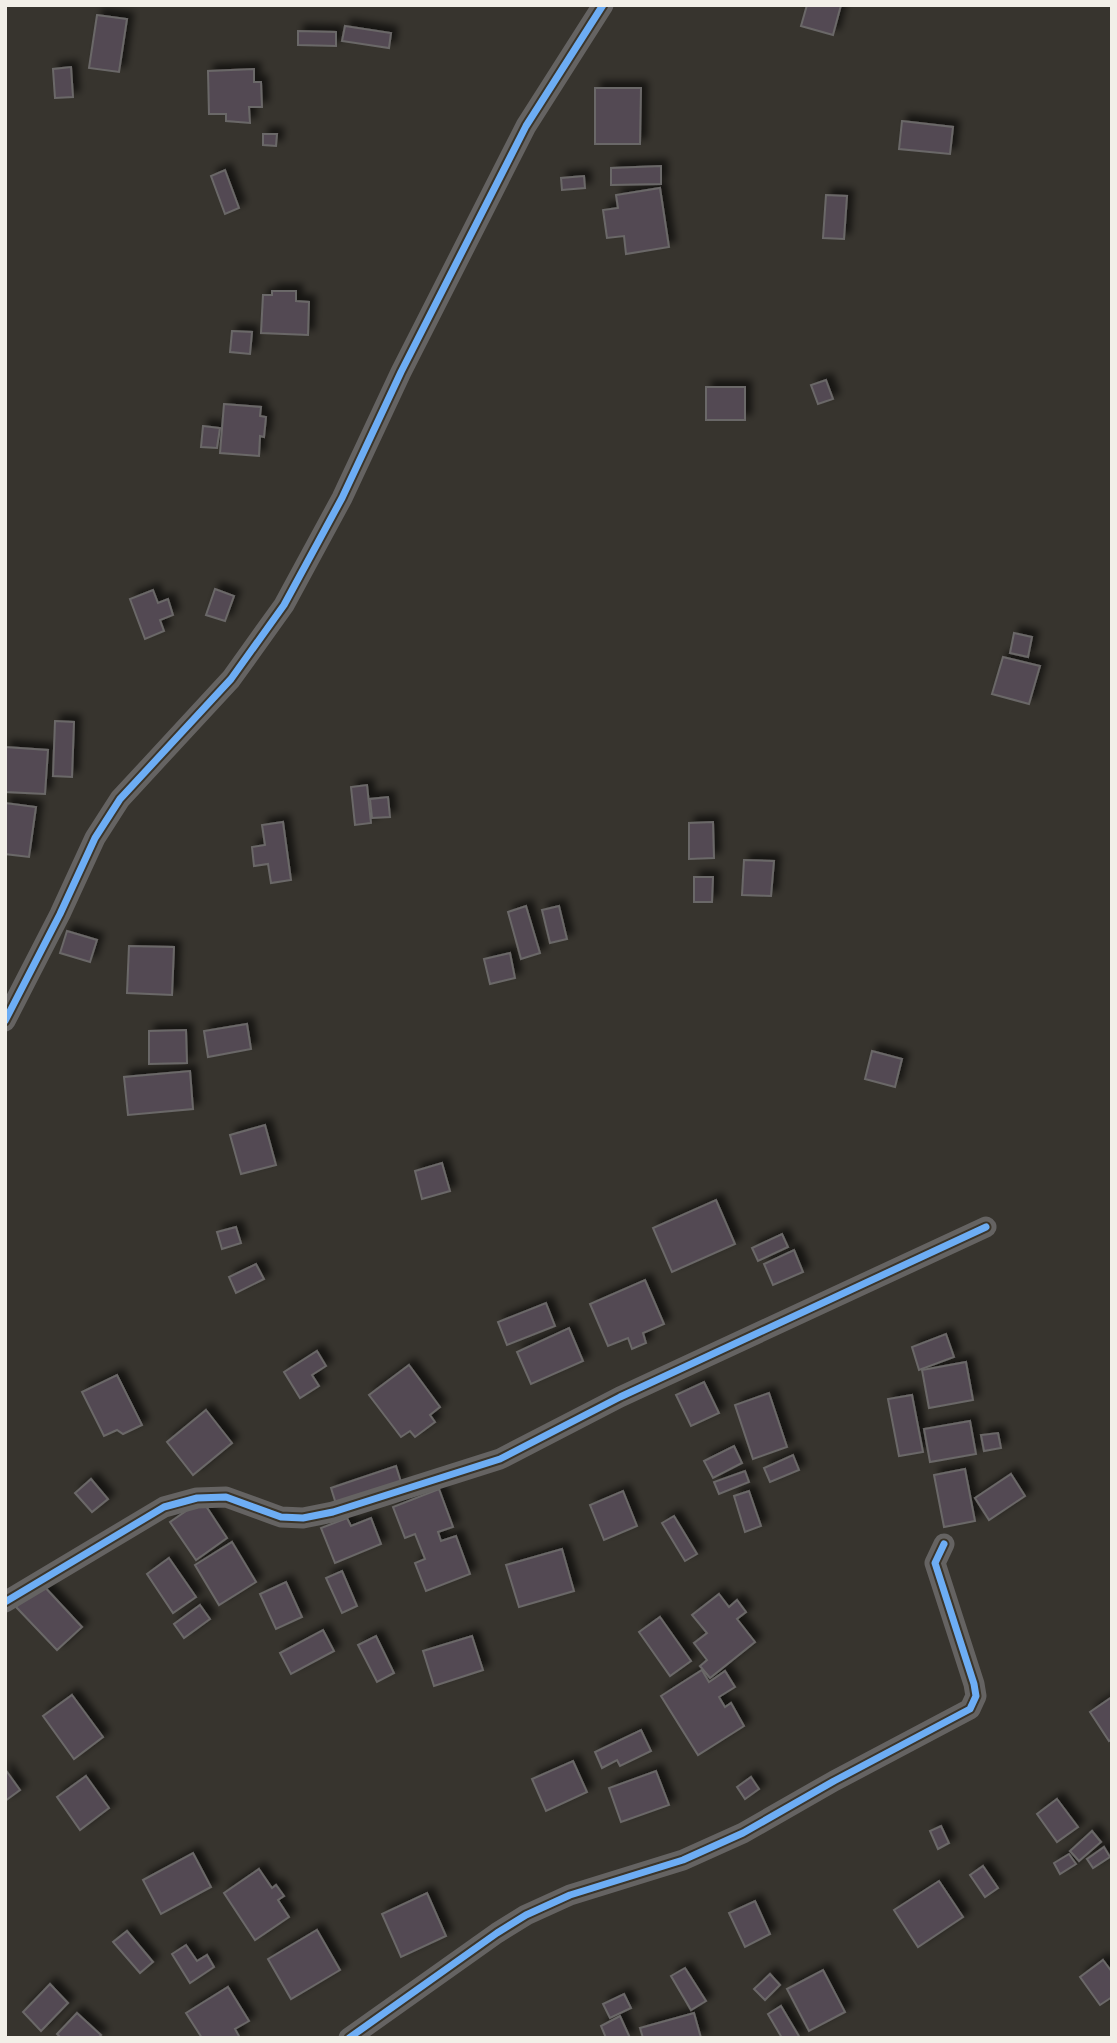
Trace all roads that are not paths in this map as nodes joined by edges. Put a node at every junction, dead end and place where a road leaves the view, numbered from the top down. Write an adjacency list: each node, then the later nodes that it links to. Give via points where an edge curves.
1 (603, 5): 2 (street, via 526,126 342,498 284,605 231,679 120,799 95,838)
2 (5, 1021)
3 (986, 1227): 5 (street, via 620,1397 500,1459 303,1518 281,1517 226,1497 197,1498 164,1507)
4 (944, 1544): 6 (street, via 935,1563 974,1684 976,1696 970,1709 743,1833 683,1860 570,1895 526,1915)
5 (5, 1602)
6 (349, 2038)

